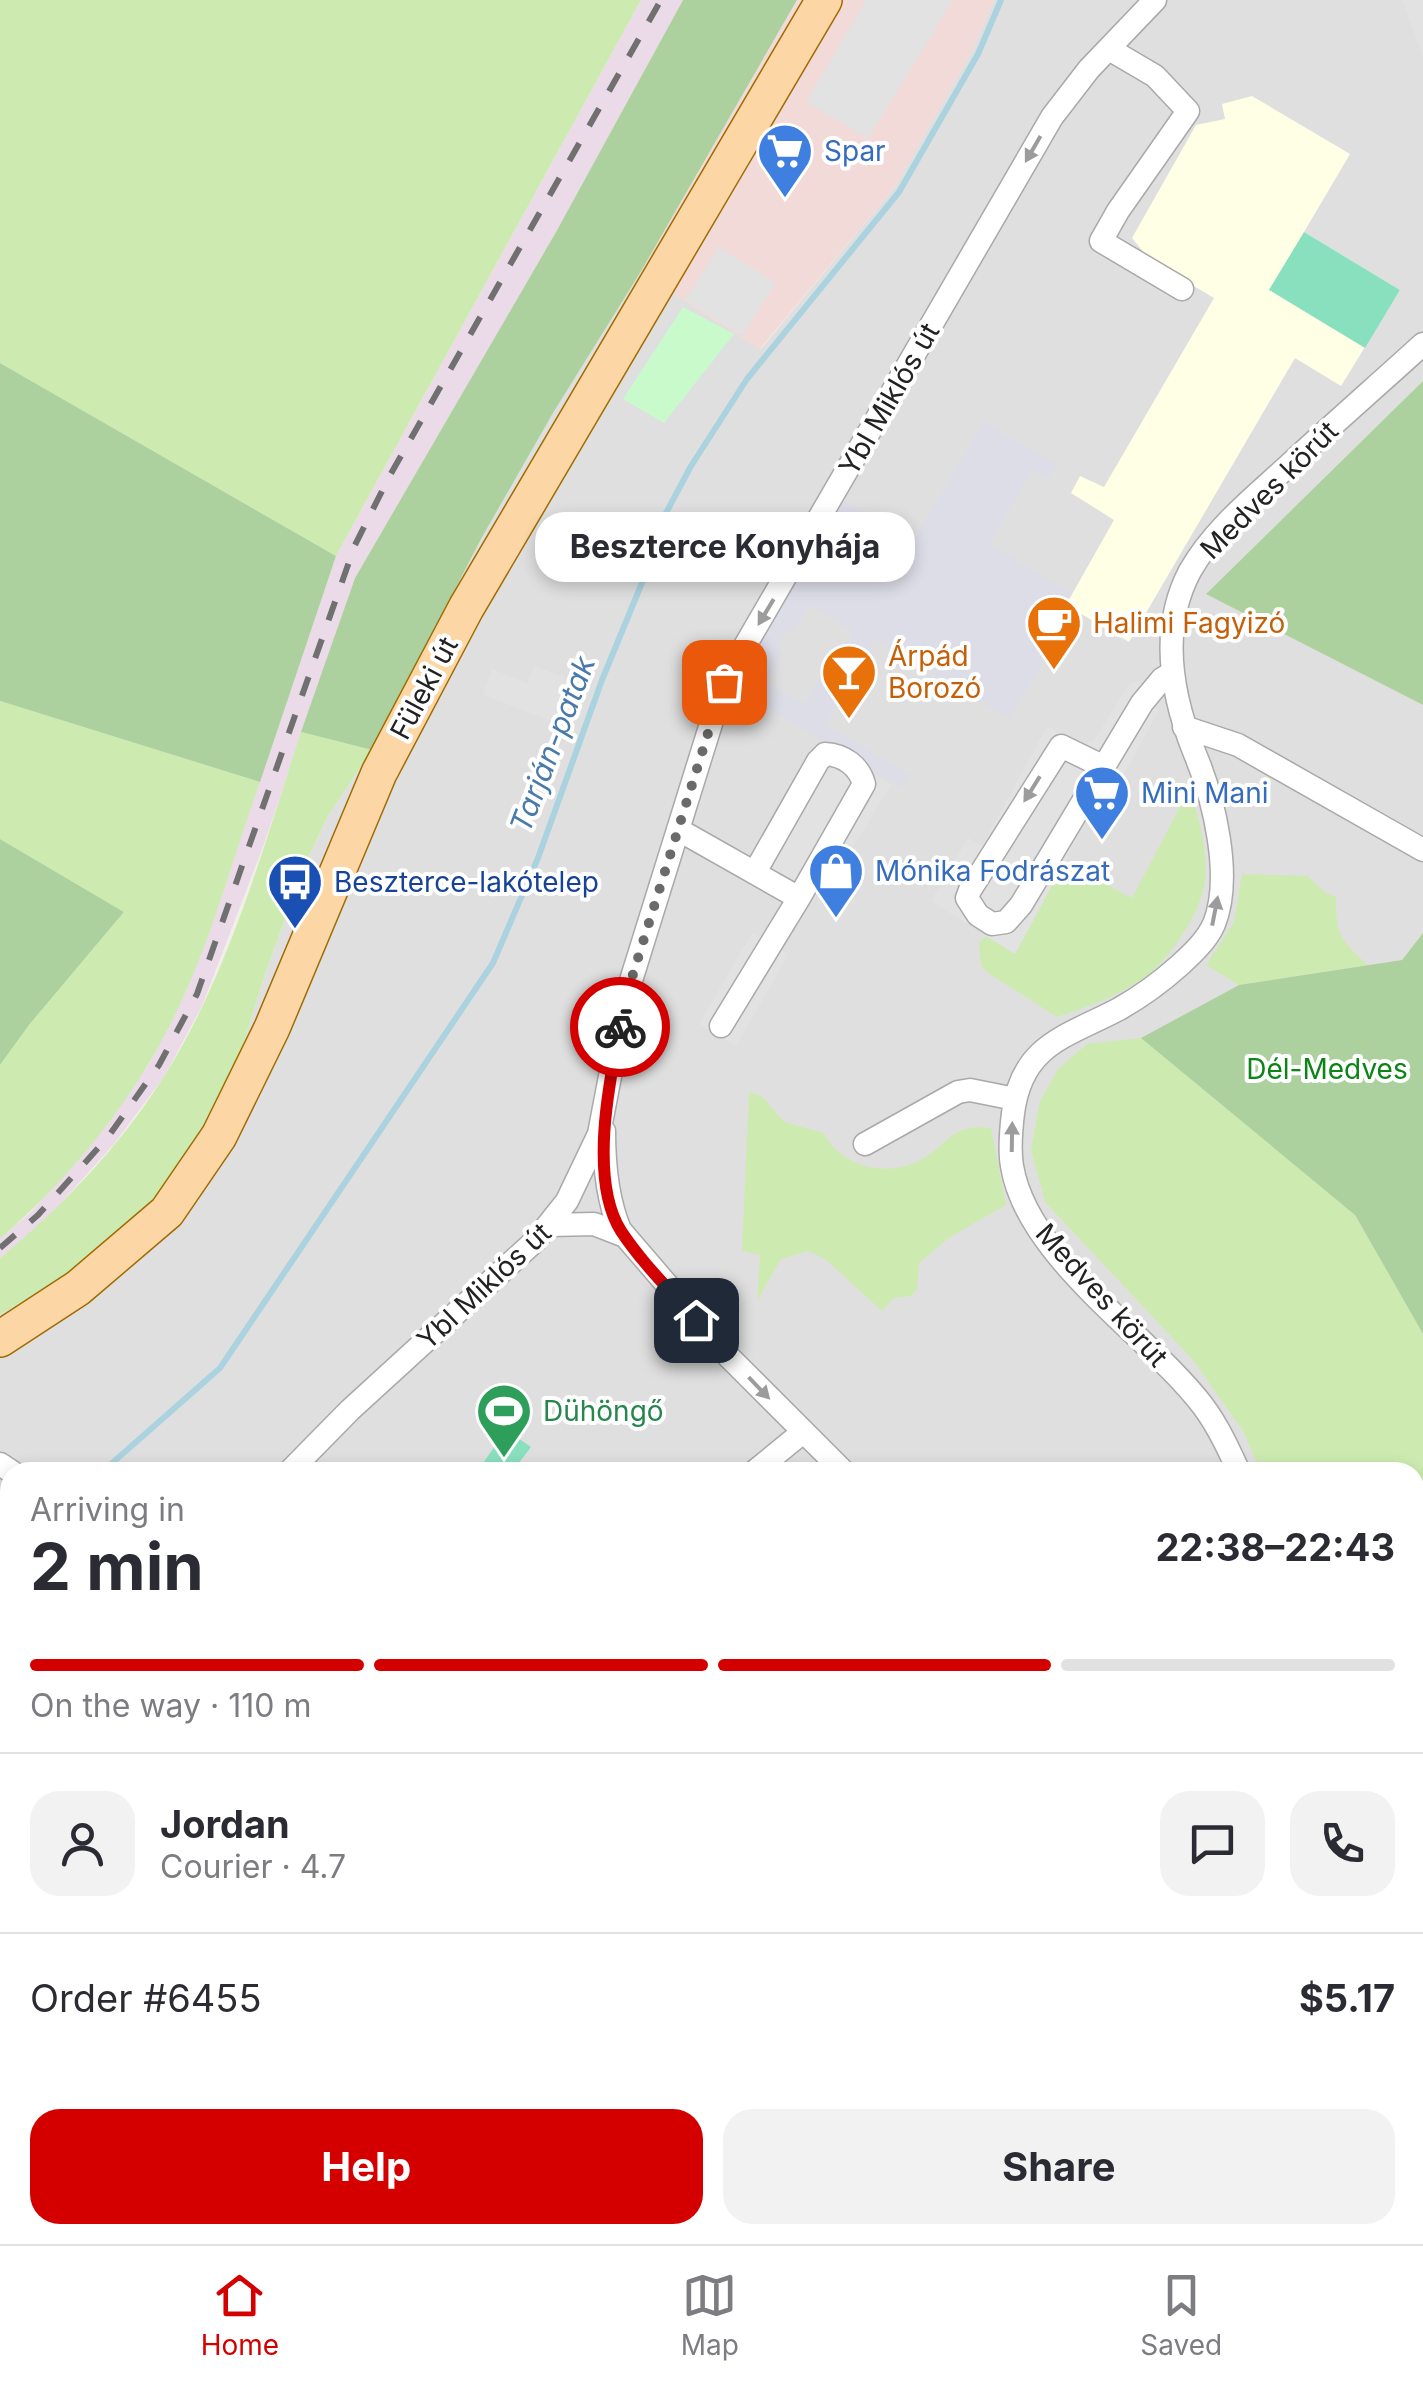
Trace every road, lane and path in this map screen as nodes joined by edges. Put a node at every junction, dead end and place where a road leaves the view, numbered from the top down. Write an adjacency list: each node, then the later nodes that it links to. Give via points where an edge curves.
1 (824, 0): 19 (main road, Füleki út, via 456,626 379,773 220,1136 166,1212 90,1280)
2 (1155, 0): 3 (street, Ybl Miklós út)
3 (1108, 49): 4 (street, via 1154,76 1188,112 1100,241); 9 (street, Ybl Miklós út, one-way to 9, via 1052,117 724,682)
4 (1182, 289)
5 (1423, 344): 6 (street, Medves körút, via 1214,539 1190,572 1178,604)
6 (1172, 673): 7 (street, Medves körút); 8 (street, via 1142,703)
7 (1184, 726): 10 (street, via 1238,745); 14 (street, Medves körút, one-way to 7, via 1020,1078 1044,1048 1154,988 1200,946 1214,923 1221,861 1214,808)
8 (1102, 766): 8 (street, one-way to 8, via 1061,746 970,890 967,898 978,915 992,924 1006,922 1021,905)
9 (679, 830): 11 (street); 15 (street, Ybl Miklós út, via 624,1003)
10 (1423, 850)
11 (754, 872): 12 (street); 12 (street, via 818,761 836,755 856,767 864,784)
12 (799, 898): 13 (street)
13 (722, 1026)
14 (1015, 1100): 16 (street, via 958,1092); 24 (street, Medves körút, one-way to 14, via 1202,1404 1039,1228 1012,1165)
15 (604, 1110): 17 (street, Ybl Miklós út, via 595,1146); 18 (street, via 608,1188)
16 (865, 1144)
17 (550, 1226): 18 (street, via 600,1225); 21 (street, Ybl Miklós út)
18 (625, 1236): 20 (street, one-way to 20)
19 (0, 1339)
20 (803, 1432): 22 (street); 23 (street)
21 (299, 1462)
22 (766, 1462)
23 (834, 1462)
24 (1234, 1462)

